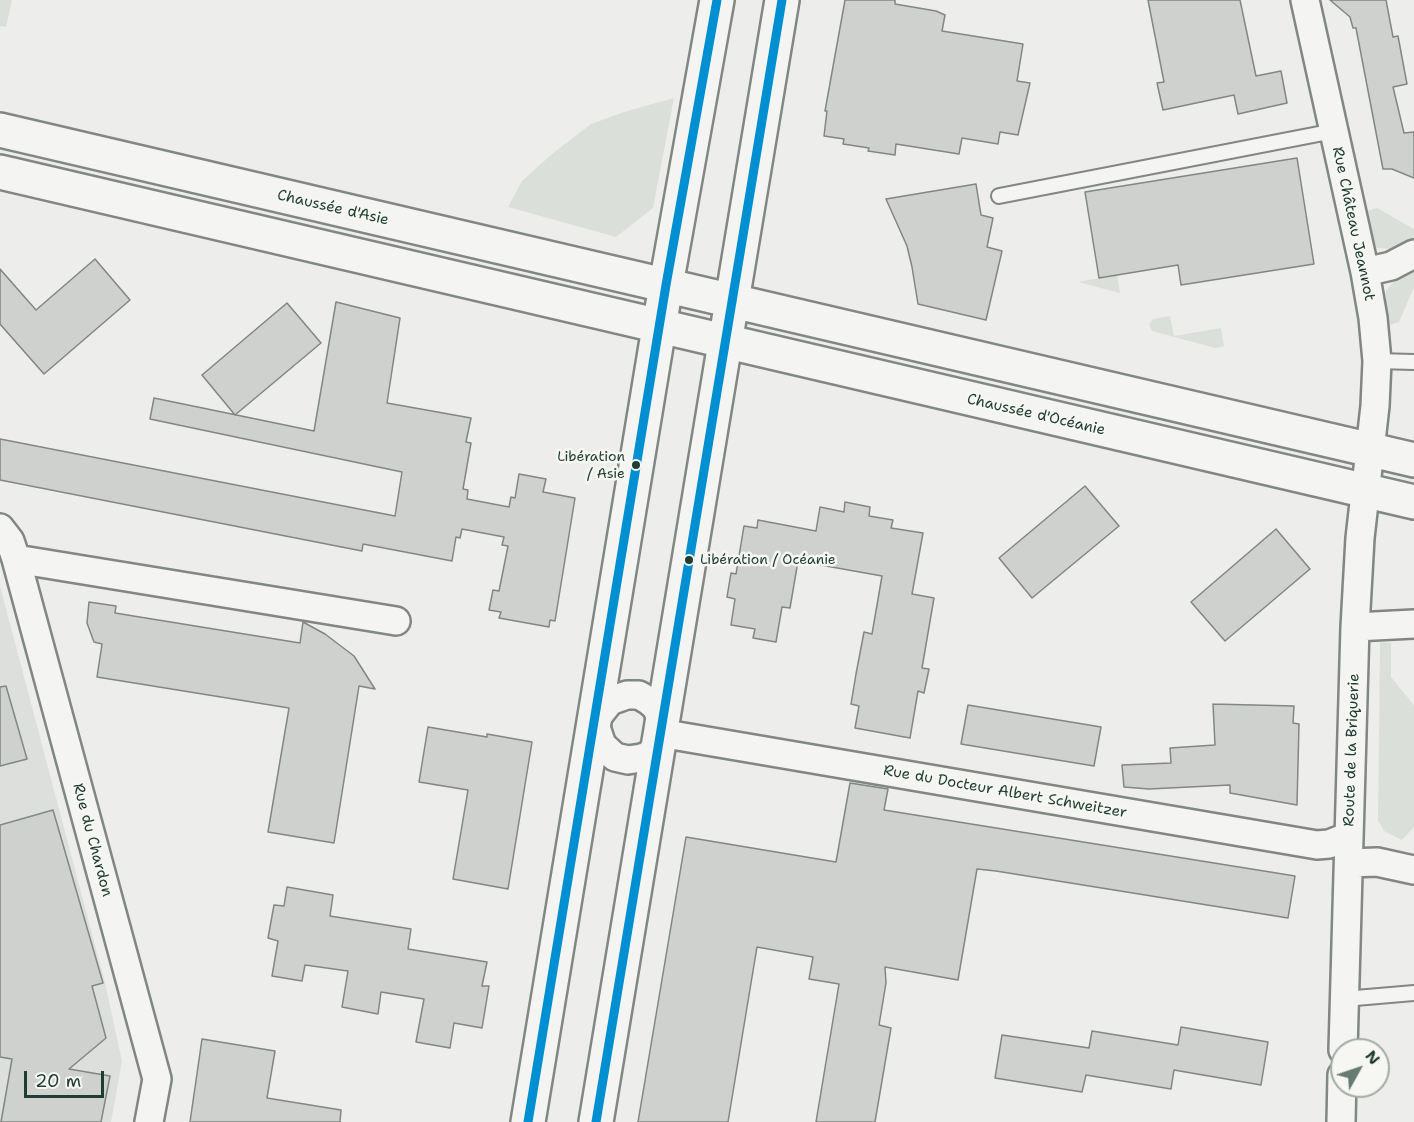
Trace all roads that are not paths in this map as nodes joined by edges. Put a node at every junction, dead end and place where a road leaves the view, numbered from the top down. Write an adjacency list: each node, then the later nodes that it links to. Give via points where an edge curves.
1 (717, 0): 10 (main road)
2 (782, 0): 11 (main road)
3 (1305, 0): 5 (street, Rue Château Jeannot)
4 (0, 130): 10 (main road, Chaussée d'Asie)
5 (1334, 131): 7 (lane); 9 (street, Rue Château Jeannot)
6 (0, 172): 12 (main road)
7 (999, 196)
8 (1414, 254): 9 (street, via 1391,266)
9 (1365, 272): 14 (street, Rue Château Jeannot)
10 (666, 285): 11 (main road); 12 (main road)
11 (732, 301): 13 (main road); 16 (main road)
12 (659, 327): 13 (main road, Chaussée d'Océanie); 25 (main road)
13 (725, 342): 18 (main road, Chaussée d'Océanie); 26 (main road)
14 (1377, 361): 15 (lane); 16 (street, Rue Château Jeannot)
15 (1414, 362)
16 (1370, 450): 17 (main road); 18 (street, Route de la Briquerie)
17 (1414, 460)
18 (1365, 491): 19 (main road, Chaussée d'Océanie); 24 (street, Route de la Briquerie)
19 (1414, 502)
20 (0, 528): 21 (street, Rue du Chardon)
21 (16, 559): 22 (street); 34 (street, Rue du Chardon, via 157,1079)
22 (396, 621)
23 (1414, 624): 24 (street)
24 (1355, 627): 27 (street, Route de la Briquerie)
25 (594, 721): 26 (street, via 610,701 627,694 639,696 656,707); 26 (street, via 602,745 615,757 628,760 648,756); 35 (main road)
26 (660, 733): 27 (street, Rue du Docteur Albert Schweitzer, via 1317,845); 36 (main road)
27 (1349, 836): 28 (street, Route de la Briquerie)
28 (1348, 863): 29 (street, via 1377,862); 31 (street, Route de la Briquerie)
29 (1414, 870)
30 (1414, 993): 31 (lane)
31 (1344, 999): 32 (street, Route de la Briquerie)
32 (1343, 1038)
33 (1342, 1098): 37 (street)
34 (149, 1122)
35 (528, 1122)
36 (596, 1122)
37 (1341, 1122)

